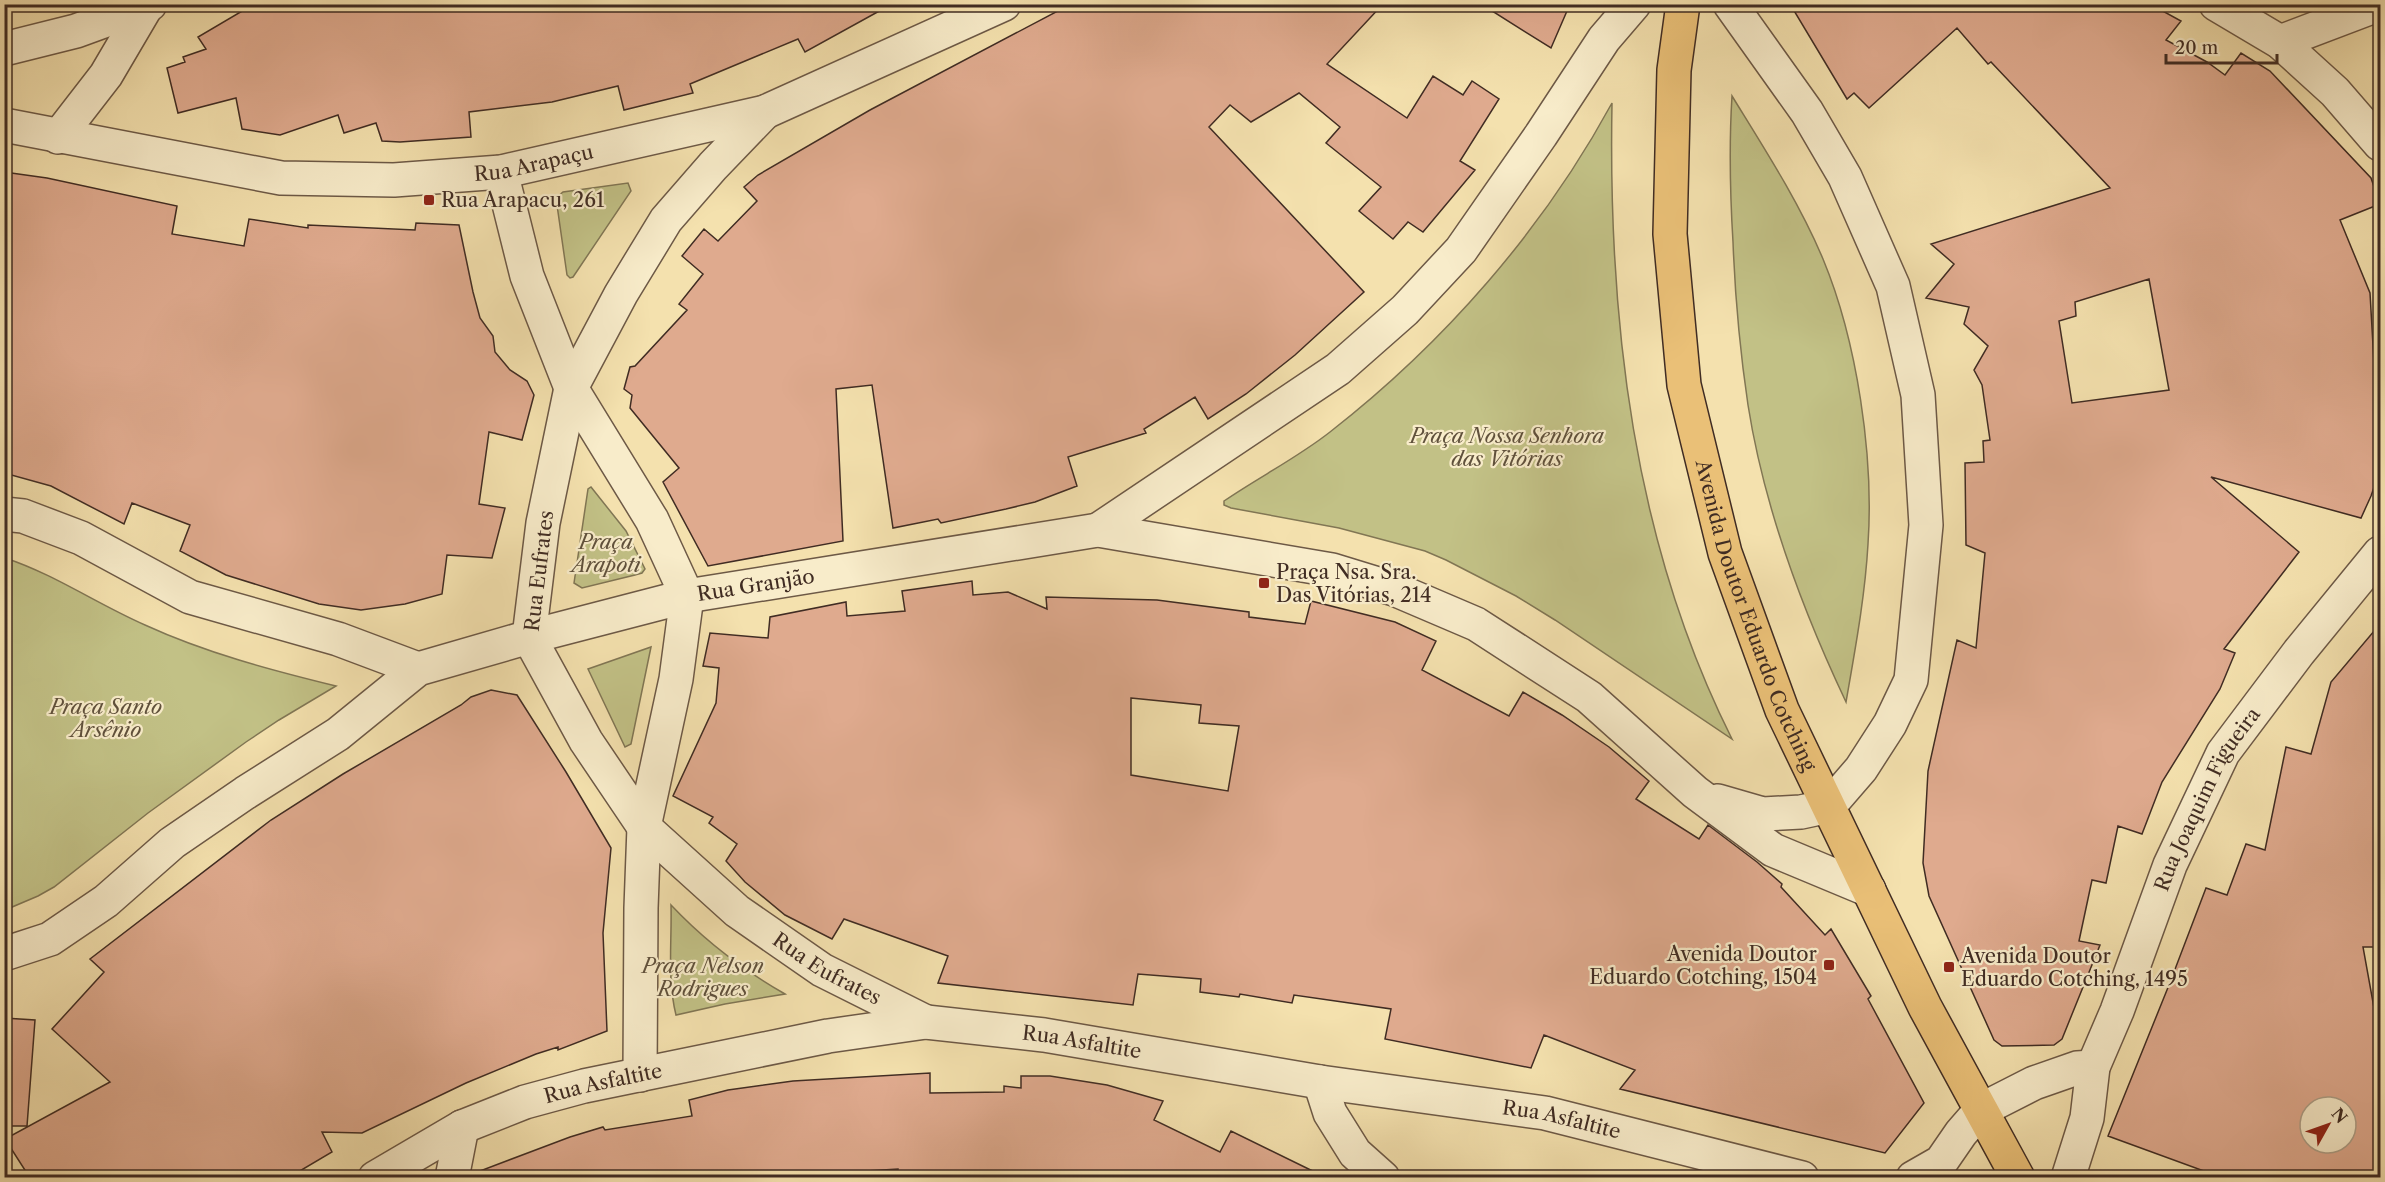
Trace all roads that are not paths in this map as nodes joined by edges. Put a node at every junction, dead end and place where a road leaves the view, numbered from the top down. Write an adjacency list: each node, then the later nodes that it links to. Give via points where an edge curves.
1 (1634, 4): 17 (street, via 1604,39 1461,250 1405,310 1338,369)
2 (1683, 4): 23 (main road, Avenida Doutor Eduardo Cotching, via 1674,70 1670,234 1684,385 1725,553 1782,710)
3 (1730, 4): 23 (street, via 1807,112 1845,177 1893,286 1918,395 1926,525 1911,680 1890,724 1861,769)
4 (2216, 4): 8 (street)
5 (2380, 4): 8 (street)
6 (1002, 5): 10 (street, Rua Arapaçu)
7 (148, 6): 9 (street, via 76,31); 12 (street, via 106,75)
8 (2280, 42): 13 (street, via 2335,92)
9 (4, 49)
10 (765, 112): 14 (street, Rua Arapaçu); 15 (street, Rua Eufrates, via 666,220)
11 (4, 126): 12 (street, Rua Arapaçu)
12 (58, 137): 14 (street, Rua Arapaçu, via 281,178 394,180)
13 (2380, 144)
14 (501, 172): 15 (street, via 527,276)
15 (571, 388): 19 (street, via 652,520); 20 (street, Rua Eufrates, via 543,523)
16 (4, 514): 21 (street, via 23,516 81,538 190,597 338,639)
17 (1098, 530): 19 (street, Rua Granjão); 22 (street, via 1332,570 1394,589 1476,624 1589,697)
18 (2378, 560): 28 (street, Rua Joaquim Figueira, via 2299,652 2223,753 2170,865)
19 (687, 596): 20 (street, Rua Granjão); 24 (street, via 676,679)
20 (528, 637): 21 (street, Rua Granjão); 24 (street, Rua Eufrates, via 585,741)
21 (418, 669): 26 (street, via 338,734 172,843 106,902 50,939)
22 (1695, 792): 23 (street, via 1763,813 1801,812); 25 (street, via 1773,850)
23 (1829, 806): 25 (main road, Avenida Doutor Eduardo Cotching)
24 (644, 827): 27 (street, Rua Eufrates, via 737,911 822,970); 29 (street)
25 (1869, 890): 31 (main road, Avenida Doutor Eduardo Cotching, via 1925,1007)
26 (4, 954)
27 (926, 1022): 29 (street, Rua Asfaltite, via 828,1036); 30 (street, Rua Asfaltite, via 1044,1035)
28 (2093, 1066): 31 (street, via 2034,1083); 39 (street, Rua Joaquim Figueira, via 2087,1118)
29 (640, 1075): 32 (street, Rua Asfaltite, via 525,1102)
30 (1320, 1082): 35 (street, via 1330,1113 1355,1153); 36 (street, Rua Asfaltite, via 1545,1113)
31 (1982, 1110): 37 (street, via 1941,1162); 38 (main road, Avenida Doutor Eduardo Cotching)
32 (462, 1126): 33 (street, Rua Asfaltite); 34 (street)
33 (375, 1178)
34 (452, 1178)
35 (1383, 1178)
36 (1802, 1178)
37 (1913, 1178)
38 (2018, 1178)
39 (2068, 1178)

